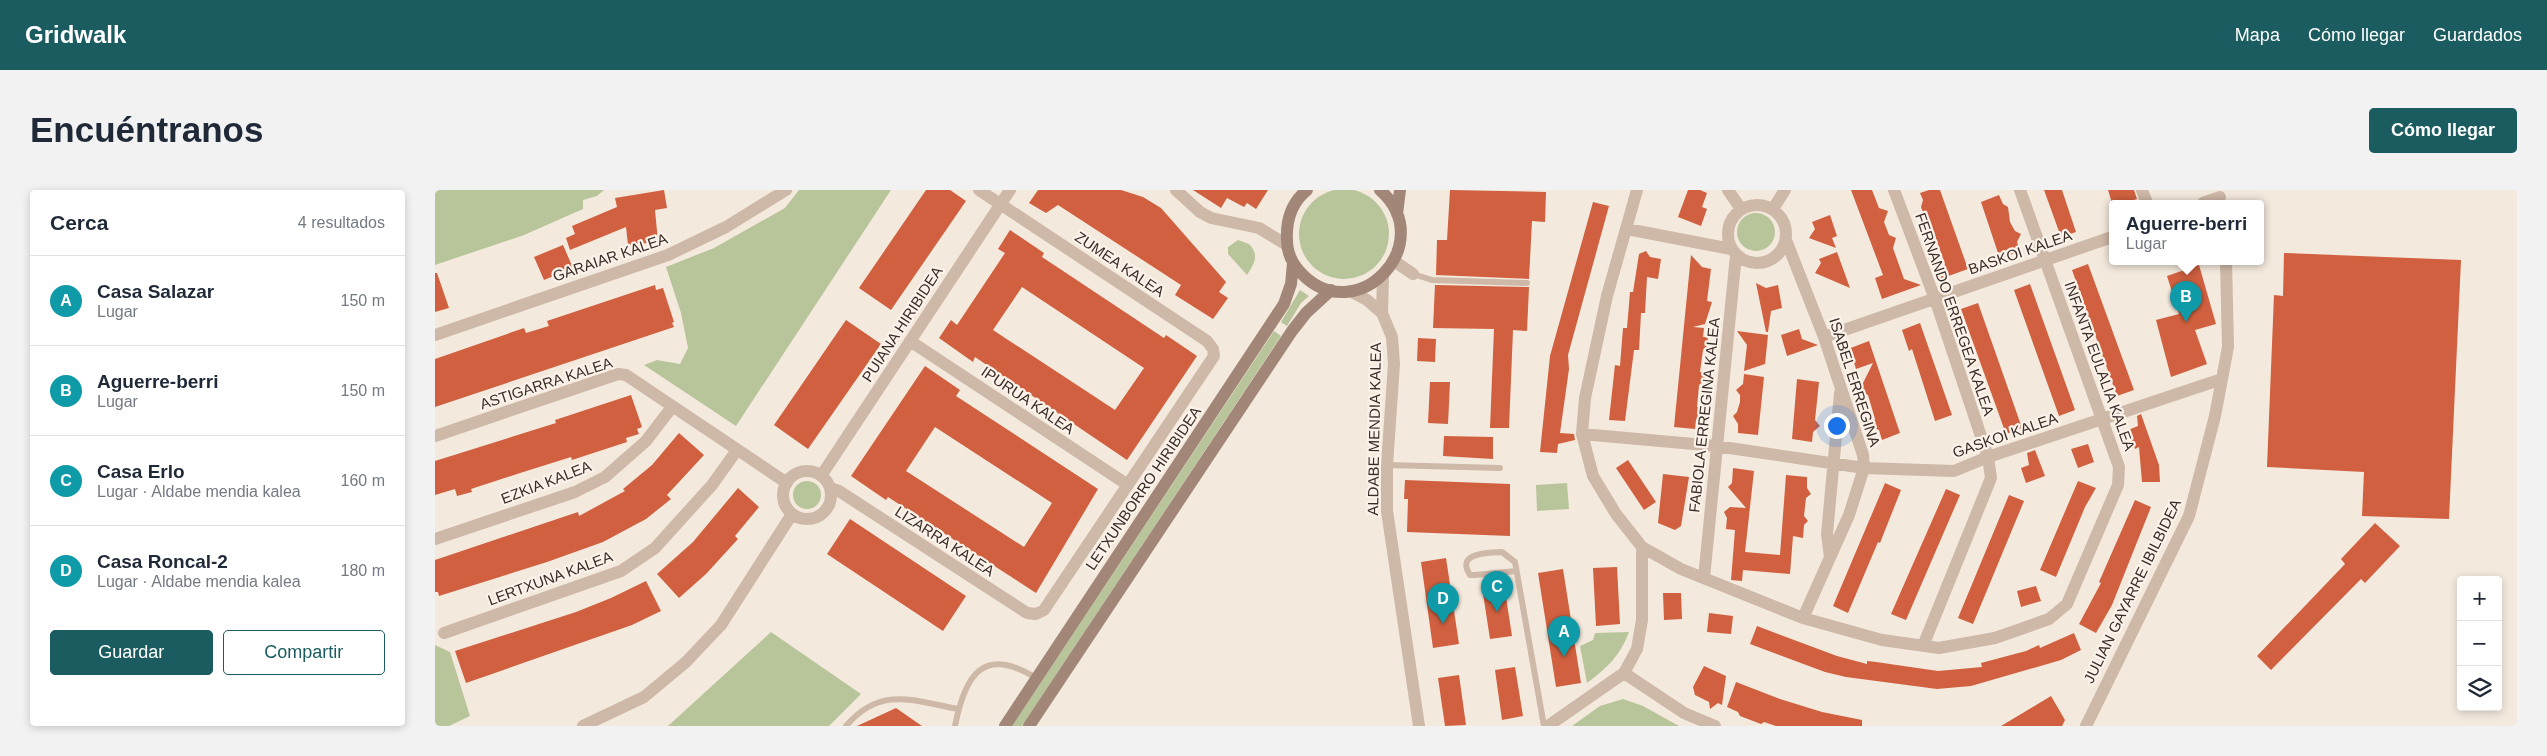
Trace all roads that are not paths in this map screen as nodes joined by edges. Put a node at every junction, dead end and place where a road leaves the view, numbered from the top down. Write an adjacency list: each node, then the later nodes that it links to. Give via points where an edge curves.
1 (786, 190): 33 (street, GARAIAR KALEA, via 726,227 667,255)
2 (979, 190): 13 (street)
3 (1010, 190): 13 (street, PUIANA HIRIBIDEA)
4 (1175, 190): 20 (street, via 1211,218 1259,228)
5 (1307, 190): 20 (main road, via 1291,210 1286,227)
6 (1380, 190): 16 (main road)
7 (1400, 190): 16 (main road)
8 (1637, 190): 17 (street)
9 (1728, 190): 14 (street)
10 (1785, 190): 15 (street)
11 (1894, 190): 31 (street, FERNANDO ERREGEA KALEA)
12 (2020, 190): 23 (street, INFANTA EULALIA KALEA)
13 (1000, 204): 35 (street, PUIANA HIRIBIDEA); 36 (street, ZUMEA KALEA, via 1207,341)
14 (1741, 209): 15 (street, via 1758,204); 21 (street, via 1728,226 1728,239)
15 (1773, 209): 19 (street, via 1786,227)
16 (1397, 214): 22 (main road, via 1400,242)
17 (1627, 229): 21 (street); 41 (street, via 1607,296 1585,398)
18 (2109, 238): 23 (street, BASKOI KALEA)
19 (1786, 240): 21 (street, via 1773,259 1759,264 1747,262); 34 (street, ISABEL ERREGINA)
20 (1287, 245): 24 (main road)
21 (1734, 252): 43 (street, FABIOLA ERREGINA KALEA)
22 (1394, 261): 26 (street); 27 (main road)
23 (2045, 261): 31 (street, BASKOI KALEA); 40 (street, INFANTA EULALIA KALEA)
24 (1293, 263): 29 (main road, via 1313,283); 65 (main road, LETXUNBORRO HIRIBIDEA, via 1291,284 1284,304)
25 (2226, 265): 37 (street, JULIAN GAYARRE IBILBIDEA, via 2227,347)
26 (1413, 274): 28 (lane, via 1433,280)
27 (1383, 276): 30 (main road, via 1368,286); 32 (street, ALDABE MENDIA KALEA)
28 (1527, 283)
29 (1331, 290): 30 (main road); 71 (main road, via 1292,331)
30 (1350, 291): 32 (street, ALDABE MENDIA KALEA)
31 (1935, 299): 34 (street, BASKOI KALEA); 45 (street, FERNANDO ERREGEA KALEA)
32 (1382, 313): 47 (street, ALDABE MENDIA KALEA, via 1394,351)
33 (435, 335)
34 (1825, 337): 38 (street, ISABEL ERREGINA)
35 (910, 341): 50 (street, PUIANA HIRIBIDEA); 52 (street, IPURUA KALEA)
36 (1214, 356): 52 (street, LETXUNBORRO HIRIBIDEA)
37 (2222, 379): 40 (street, GASKOI KALEA); 75 (street, JULIAN GAYARRE IBILBIDEA, via 2189,516)
38 (1841, 387): 46 (street); 49 (street, ISABEL ERREGINA, via 1863,455)
39 (672, 407): 42 (street, ASTIGARRA KALEA, via 631,376 618,374); 44 (street, ASTIGARRA KALEA); 55 (street, EZKIA KALEA, via 646,441 605,477 575,492)
40 (2102, 419): 45 (street, GASKOI KALEA); 63 (street, INFANTA EULALIA KALEA, via 2119,467 2118,486 2067,604 2049,619 1995,638 1939,648)
41 (1582, 434): 43 (street, GASKOI KALEA); 56 (street, via 1593,476 1616,514)
42 (435, 436)
43 (1716, 446): 46 (street, GASKOI KALEA); 59 (street, FABIOLA ERREGINA KALEA)
44 (737, 450): 51 (street, ASTIGARRA KALEA); 62 (street, LERTXUNA KALEA, via 712,486 655,548 621,572)
45 (1988, 457): 49 (street, GASKOI KALEA, via 1954,471); 63 (street, FERNANDO ERREGEA KALEA, via 1991,478)
46 (1833, 463): 49 (street, GASKOI KALEA); 57 (street, via 1827,534)
47 (1387, 466): 48 (lane); 72 (street, ALDABE MENDIA KALEA, via 1387,511)
48 (1500, 468)
49 (1864, 468): 57 (street, ISABEL ERREGINA, via 1849,515)
50 (821, 476): 51 (street, via 807,471); 53 (street)
51 (787, 482): 54 (street, via 783,496)
52 (1128, 485): 60 (street, LETXUNBORRO HIRIBIDEA)
53 (830, 488): 54 (street, via 830,503 821,515 806,519); 60 (street, LIZARRA KALEA, via 839,490 1027,613 1036,614)
54 (792, 514): 67 (street, via 721,625 686,662 644,697)
55 (435, 539)
56 (1642, 547): 59 (street, INFANTA EULALIA KALEA); 64 (street, via 1642,620 1637,649)
57 (1830, 557): 61 (street, ISABEL ERREGINA)
58 (1516, 571): 58 (lane, via 1475,576 1470,575 1466,562 1478,554 1502,552 1515,562); 73 (lane)
59 (1704, 578): 61 (street, INFANTA EULALIA KALEA)
60 (1044, 610)
61 (1803, 618): 63 (street, INFANTA EULALIA KALEA, via 1881,640)
62 (444, 633)
63 (1923, 646)
64 (1624, 673): 73 (street); 74 (street, via 1684,713)
65 (1037, 678): 66 (lane, via 1007,664 990,665 972,676); 70 (main road, LETXUNBORRO HIRIBIDEA)
66 (958, 709): 68 (lane, via 910,698 885,699 854,717); 69 (lane)
67 (583, 726)
68 (846, 726)
69 (955, 726)
70 (1005, 726)
71 (1029, 726)
72 (1419, 726)
73 (1546, 726)
74 (1715, 726)
75 (2086, 726)

